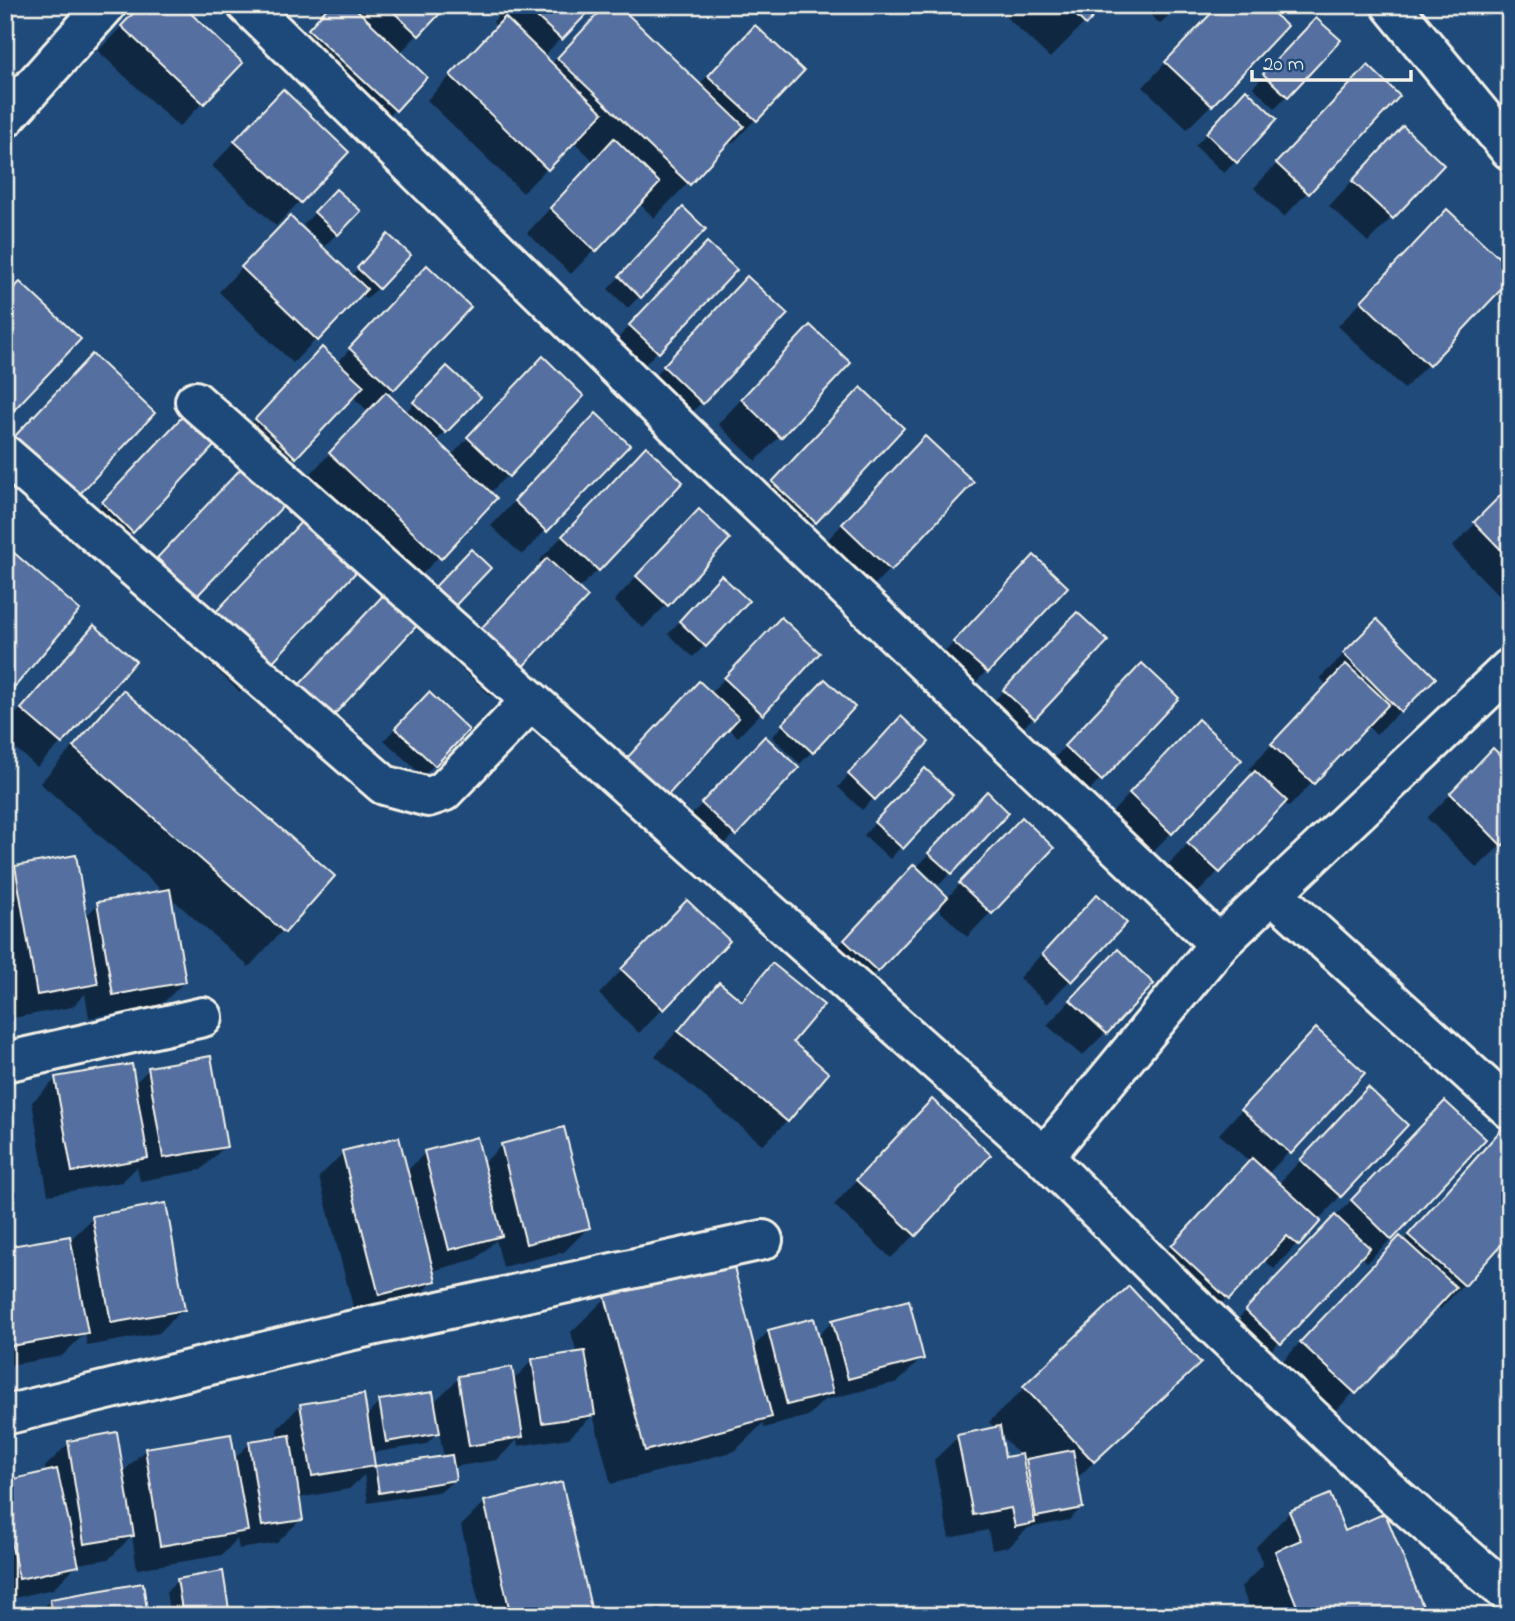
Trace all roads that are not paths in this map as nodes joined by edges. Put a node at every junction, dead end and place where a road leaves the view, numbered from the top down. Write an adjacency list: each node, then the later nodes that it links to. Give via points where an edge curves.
1 (106, 5): 4 (street)
2 (247, 5): 11 (street, via 679,428)
3 (1391, 5): 5 (street)
4 (5, 118)
5 (1510, 150)
6 (195, 401): 9 (street)
7 (5, 455): 9 (street, via 384,785 428,797 443,792)
8 (1510, 667): 10 (street)
9 (531, 701): 15 (street)
10 (1272, 894): 11 (street); 14 (street)
11 (1219, 944): 15 (street)
12 (203, 1017): 13 (street)
13 (5, 1062)
14 (1510, 1109)
15 (1044, 1157): 18 (street, via 1389,1491)
16 (763, 1240): 17 (street, via 349,1331)
17 (5, 1415)
18 (1510, 1595)

